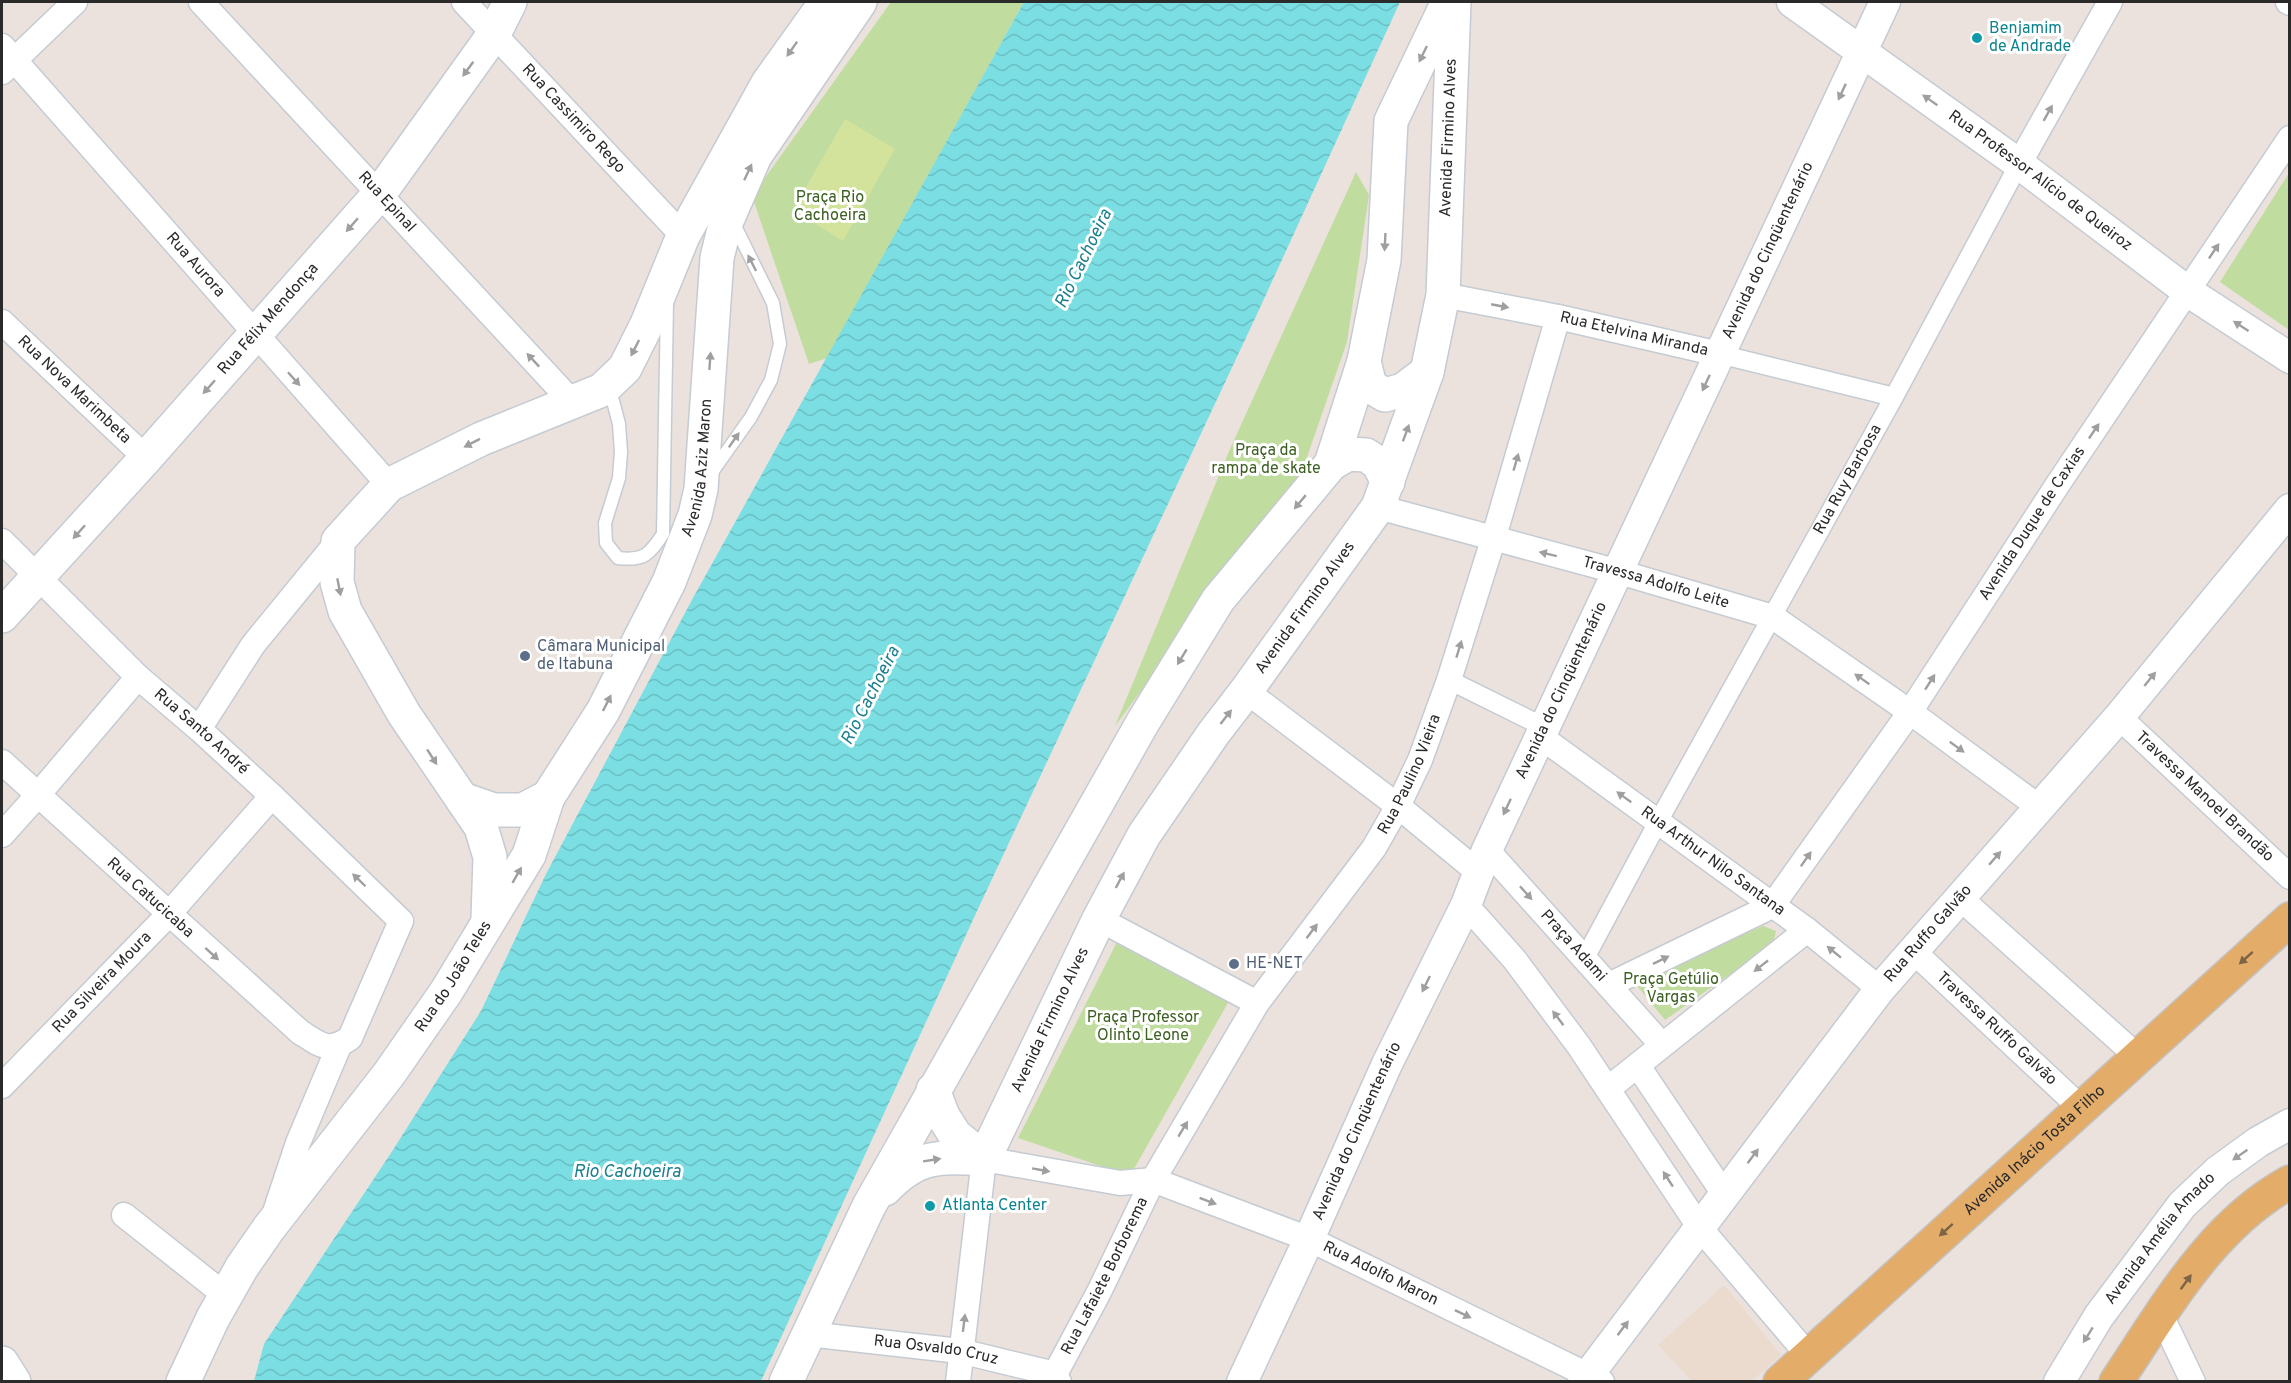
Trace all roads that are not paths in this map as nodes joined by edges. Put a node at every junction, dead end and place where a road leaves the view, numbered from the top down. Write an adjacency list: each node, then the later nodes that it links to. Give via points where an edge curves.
1 (75, 2): 14 (street)
2 (201, 2): 17 (street, Rua Epinal)
3 (464, 2): 12 (street, Rua Cassimiro Rego)
4 (510, 2): 12 (main road, Rua Félix Mendonça)
5 (826, 2): 19 (main road, one-way to 19, via 768,83)
6 (860, 2): 18 (main road, Avenida Aziz Maron, one-way to 6, via 755,156)
7 (1448, 2): 28 (main road, Avenida Firmino Alves, one-way to 28, via 1391,121 1384,260)
8 (1454, 2): 22 (main road, Avenida Firmino Alves)
9 (1792, 2): 13 (street, Rua Professor Alício de Queiroz)
10 (1885, 2): 13 (street, Avenida do Cinqüentenário)
11 (2110, 2): 16 (street, Rua Ruy Barbosa, one-way to 11)
12 (494, 34): 17 (main road, Rua Félix Mendonça, one-way to 17); 19 (street, Rua Cassimiro Rego)
13 (1862, 51): 16 (street, Rua Professor Alício de Queiroz, one-way to 13); 26 (street, Avenida do Cinqüentenário, one-way to 26)
14 (6, 60): 25 (street, Rua Aurora)
15 (2289, 138): 21 (street, Avenida Duque de Caxias, one-way to 15)
16 (2019, 164): 21 (street, Rua Professor Alício de Queiroz); 31 (street, Rua Ruy Barbosa)
17 (380, 193): 25 (main road, Rua Félix Mendonça, one-way to 25); 32 (street, Rua Epinal, one-way to 17)
18 (730, 214): 36 (main road, Avenida Aziz Maron, one-way to 18, via 717,258); 36 (lane, one-way to 18, via 771,380 780,344 773,303)
19 (683, 236): 20 (main road)
20 (667, 278): 30 (main road, one-way to 30, via 625,368); 30 (lane, via 663,534 651,552 636,560 618,558 606,543 605,523 619,478 621,452 613,401)
21 (2187, 291): 27 (street, Rua Professor Alício de Queiroz, one-way to 21); 49 (street, Avenida Duque de Caxias, one-way to 21)
22 (1443, 295): 23 (street, Rua Etelvina Miranda, one-way to 23); 29 (main road, Avenida Firmino Alves)
23 (1557, 317): 26 (street, Rua Etelvina Miranda); 39 (street, Rua Paulino Vieira, one-way to 23)
24 (2, 322): 33 (street, Rua Nova Marimbeta)
25 (255, 335): 33 (main road, Rua Félix Mendonça, one-way to 33); 35 (street, Rua Aurora, one-way to 35)
26 (1719, 354): 31 (street, Rua Etelvina Miranda); 42 (street, Avenida do Cinqüentenário, one-way to 42)
27 (2289, 358)
28 (1364, 361): 29 (main road, via 1370,386 1385,395 1403,390); 34 (main road, Avenida Firmino Alves)
29 (1427, 372): 37 (main road, Avenida Firmino Alves, one-way to 29)
30 (602, 390): 32 (main road)
31 (1894, 397): 45 (street, Rua Ruy Barbosa)
32 (573, 403): 35 (main road, one-way to 35, via 481,439)
33 (146, 458): 43 (main road, Rua Félix Mendonça, one-way to 43)
34 (1331, 464): 37 (main road, via 1348,454 1366,455 1378,463); 83 (main road, Avenida Firmino Alves, one-way to 83, via 1206,618)
35 (389, 485): 41 (main road)
36 (701, 489): 56 (main road, Avenida Aziz Maron, one-way to 36, via 603,711 669,582)
37 (1383, 495): 39 (street, Travessa Adolfo Leite); 48 (main road, Avenida Firmino Alves)
38 (2289, 509): 50 (street, Rua Ruffo Galvão, one-way to 38)
39 (1493, 540): 42 (street, Travessa Adolfo Leite, one-way to 39); 47 (street, Rua Paulino Vieira, one-way to 39)
40 (2, 541): 43 (street, Rua Santo André)
41 (338, 541): 51 (street, via 253,645); 57 (main road, Rua do João Teles, one-way to 57, via 338,582 345,610 404,714)
42 (1619, 572): 45 (street, Travessa Adolfo Leite); 52 (street, Avenida do Cinqüentenário)
43 (39, 576): 44 (main road, Rua Félix Mendonça); 46 (street, Rua Santo André)
44 (2, 616)
45 (1773, 617): 49 (street, Travessa Adolfo Leite, one-way to 45); 60 (street, Rua Ruy Barbosa)
46 (138, 677): 51 (street, Rua Santo André); 54 (street)
47 (1449, 680): 52 (street, Rua Arthur Nilo Santana); 58 (street, Rua Paulino Vieira, via 1420,760)
48 (1246, 692): 58 (street, Praça Adami); 68 (main road, Avenida Firmino Alves, one-way to 48, via 1144,835)
49 (1910, 712): 59 (street, Travessa Adolfo Leite, one-way to 59); 66 (street, Avenida Duque de Caxias, one-way to 49)
50 (2119, 717): 59 (street, Rua Ruffo Galvão); 63 (street, Travessa Manoel Brandão)
51 (199, 729): 55 (street, Rua Santo André)
52 (1543, 732): 60 (street, Rua Arthur Nilo Santana, one-way to 52); 62 (street, Avenida do Cinqüentenário, one-way to 62)
53 (2, 762): 54 (street, Rua Catucicaba)
54 (38, 796): 61 (street); 67 (street, Rua Catucicaba)
55 (272, 796): 67 (street, Rua Silveira Moura); 78 (street, Rua Santo André, one-way to 55, via 350,1038 357,1024 401,921)
56 (548, 797): 57 (main road, via 523,810 494,810); 70 (main road, Avenida Aziz Maron, one-way to 56, via 529,855)
57 (462, 799): 70 (main road, Rua do João Teles, via 481,827 490,857)
58 (1398, 806): 62 (street, Praça Adami); 76 (street, Rua Paulino Vieira, one-way to 58, via 1374,849)
59 (2039, 807): 64 (street, Rua Ruffo Galvão, one-way to 59)
60 (1658, 822): 66 (street, Rua Arthur Nilo Santana); 73 (street, Rua Ruy Barbosa)
61 (2, 835)
62 (1483, 861): 65 (street, Avenida do Cinqüentenário); 73 (street, Praça Adami, one-way to 73)
63 (2289, 877)
64 (1960, 898): 72 (street, Rua Ruffo Galvão); 79 (street)
65 (1466, 905): 82 (street, one-way to 65, via 1515,959); 94 (street, Avenida do Cinqüentenário, one-way to 94, via 1387,1064)
66 (1772, 906): 71 (street, Rua Arthur Nilo Santana); 74 (street, one-way to 66)
67 (168, 915): 78 (street, Rua Catucicaba, one-way to 78, via 300,1032 323,1046); 81 (street, Rua Silveira Moura)
68 (1099, 919): 76 (street); 86 (main road, Avenida Firmino Alves)
69 (2289, 919): 79 (main road, Avenida Inácio Tosta Filho, one-way to 79)
70 (488, 925): 92 (main road, Rua do João Teles, via 389,1074)
71 (1807, 930): 75 (street, Rua Arthur Nilo Santana, one-way to 71); 77 (street, one-way to 77)
72 (1913, 951): 75 (street, Rua Ruffo Galvão); 84 (street, Travessa Ruffo Galvão)
73 (1586, 958): 74 (street, Praça Adami)
74 (1609, 985): 77 (street, Praça Adami)
75 (1880, 989): 89 (street, Rua Ruffo Galvão, one-way to 75)
76 (1257, 1003): 87 (street, Rua Paulino Vieira, one-way to 76)
77 (1662, 1045): 80 (street)
78 (339, 1046): 92 (street, via 298,1143)
79 (2137, 1056): 84 (main road, Avenida Inácio Tosta Filho)
80 (1638, 1065): 82 (street); 89 (street)
81 (2, 1086)
82 (1609, 1088): 93 (street, one-way to 82)
83 (933, 1090): 86 (main road, via 955,1135); 90 (main road, Avenida Firmino Alves)
84 (2080, 1107): 99 (main road, Avenida Inácio Tosta Filho, one-way to 99)
85 (2289, 1124): 109 (street, Avenida Amélia Amado, one-way to 109, via 2218,1171 2182,1205 2099,1316)
86 (984, 1159): 87 (street, one-way to 87, via 1120,1183); 90 (main road, one-way to 86, via 901,1173 924,1161); 98 (street, one-way to 86)
87 (1154, 1180): 94 (street, Rua Adolfo Maron, one-way to 94); 101 (street, Rua Lafaiete Borborema)
88 (2289, 1182): 96 (main road, one-way to 88, via 2236,1219)
89 (1724, 1194): 93 (street, Rua Ruffo Galvão)
90 (869, 1206): 97 (main road, Avenida Firmino Alves)
91 (124, 1215): 95 (street)
92 (269, 1228): 95 (main road, Rua do João Teles)
93 (1700, 1228): 99 (street); 102 (street, Rua Ruffo Galvão, one-way to 93)
94 (1309, 1239): 102 (street, Rua Adolfo Maron, one-way to 102); 107 (street, Avenida do Cinqüentenário)
95 (225, 1295): 104 (main road, Rua do João Teles)
96 (2161, 1315): 110 (main road); 111 (street)
97 (808, 1334): 98 (street, Rua Osvaldo Cruz); 105 (main road, Avenida Firmino Alves)
98 (960, 1351): 101 (street, Rua Osvaldo Cruz); 106 (street)
99 (1808, 1355): 108 (main road, Avenida Inácio Tosta Filho)
100 (2, 1363): 103 (main road)
101 (1057, 1378)
102 (1591, 1379)
103 (14, 1382)
104 (183, 1382)
105 (786, 1382)
106 (958, 1382)
107 (1242, 1382)
108 (1779, 1382)
109 (2059, 1382)
110 (2116, 1382)
111 (2193, 1382)

